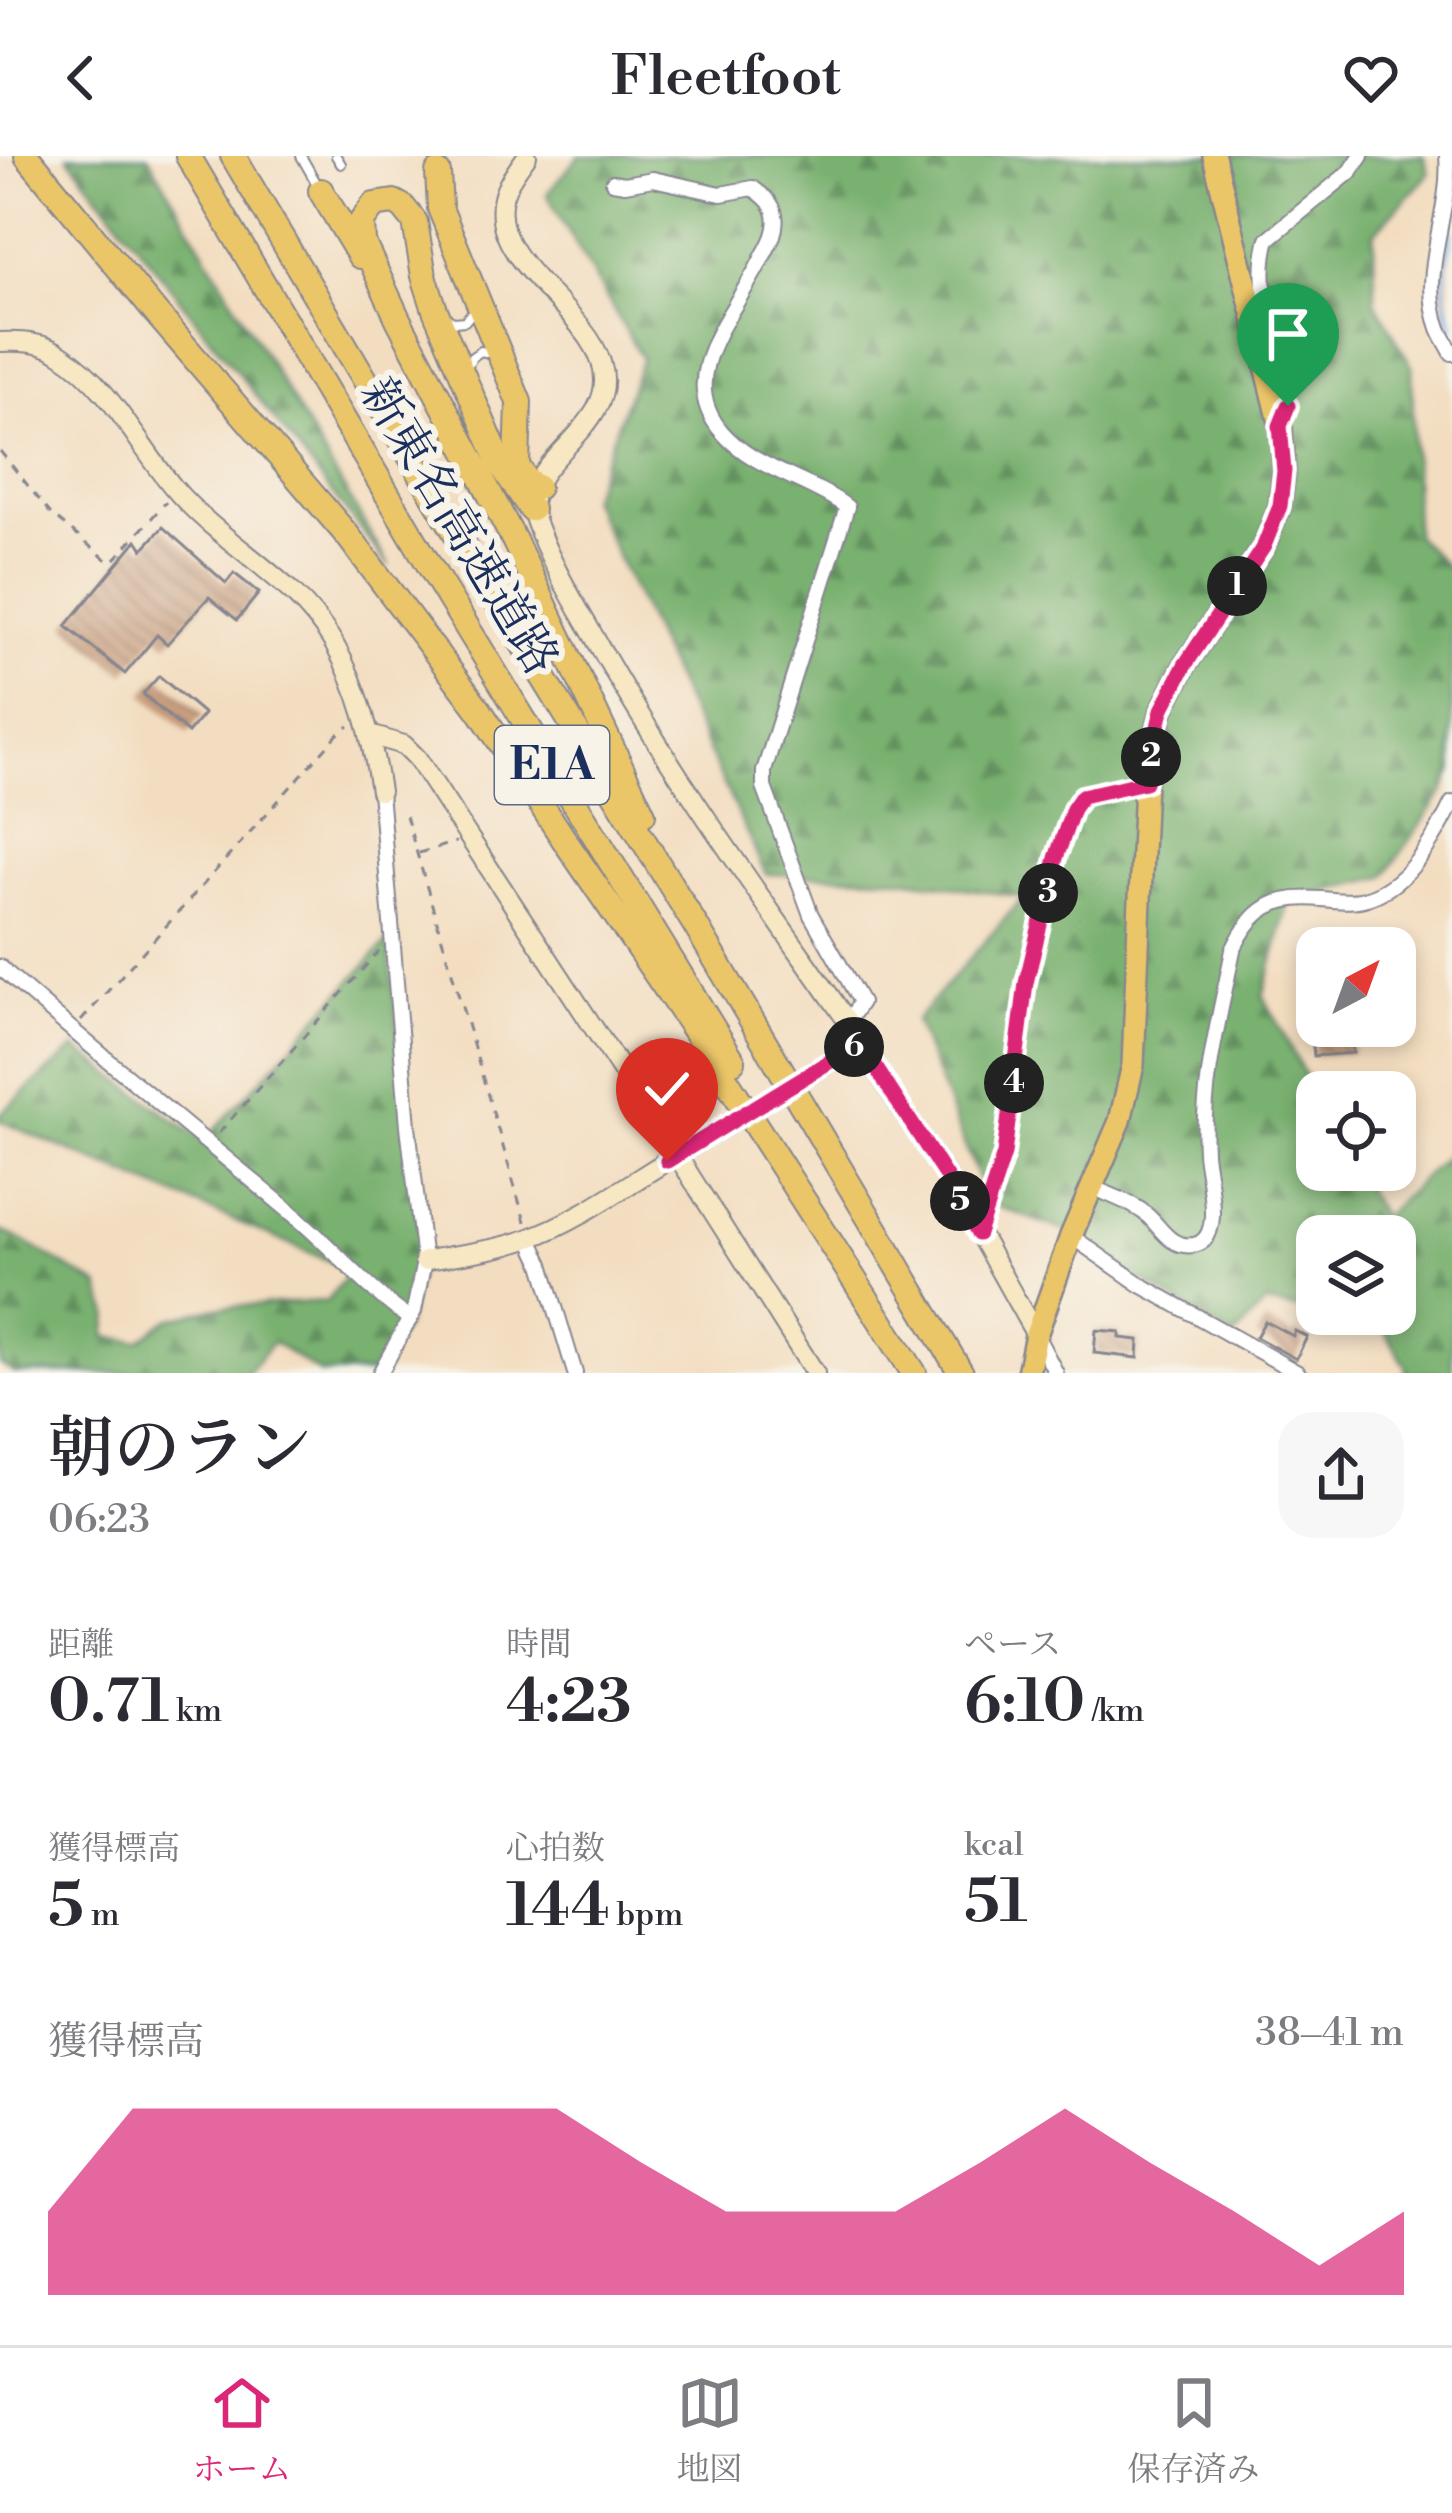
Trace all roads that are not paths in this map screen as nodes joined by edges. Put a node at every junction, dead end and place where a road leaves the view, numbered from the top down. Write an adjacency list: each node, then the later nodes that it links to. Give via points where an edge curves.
1 (27, 156): 39 (highway, via 348,536 480,711)
2 (188, 156): 39 (highway, 新東名高速道路 / E1A)
3 (233, 156): 24 (highway, 新東名高速道路 / E1A)
4 (301, 156): 11 (lane)
5 (527, 156): 20 (street, via 503,199 505,230 592,341 605,385 596,411 545,470)
6 (1214, 156): 19 (main road)
7 (1361, 156): 19 (street, via 1268,239 1267,313 1288,406)
8 (1447, 156): 16 (street, via 1433,278 1438,326)
9 (438, 173): 12 (highway, via 440,208)
10 (613, 182): 26 (street, via 653,178 721,194 753,188 776,216 701,383 706,408 738,447 848,507 764,771 811,915 861,1002)
11 (321, 191): 14 (highway)
12 (477, 297): 13 (lane, via 465,321); 17 (highway)
13 (435, 310): 14 (highway, via 415,222 403,207 384,202 367,212 361,231); 18 (highway)
14 (398, 319): 24 (highway, via 514,540)
15 (0, 341): 21 (street, via 58,352 88,375 176,491 312,613 347,668)
16 (1452, 353)
17 (506, 364): 18 (lane, via 481,351); 20 (highway, via 519,402 518,466)
18 (465, 376): 20 (highway, via 500,463)
19 (1280, 426): 29 (main road, via 1280,506 1264,546 1162,710 1145,782 1133,1065)
20 (534, 498): 26 (street, via 554,562 631,701)
21 (370, 735): 22 (street); 28 (street, via 417,758)
22 (380, 791): 32 (street)
23 (1452, 803): 29 (street, via 1413,864 1383,892 1362,901 1280,901 1245,925 1233,950 1203,1112 1212,1216 1205,1240 1168,1239 1138,1208)
24 (694, 923): 40 (highway, 新東名高速道路 / E1A)
25 (0, 968): 33 (street)
26 (848, 1022): 27 (street)
27 (860, 1043): 28 (street, bridge); 34 (street)
28 (683, 1152): 31 (street); 38 (street)
29 (1092, 1187): 30 (main road)
30 (1071, 1236): 34 (main road); 42 (street)
31 (530, 1238): 32 (street); 37 (street)
32 (424, 1261): 33 (street)
33 (410, 1319): 36 (street)
34 (1036, 1335): 35 (main road); 41 (street)
35 (1029, 1368)
36 (380, 1373)
37 (575, 1373)
38 (815, 1373)
39 (915, 1373)
40 (961, 1373)
41 (1056, 1373)
42 (1298, 1373)

